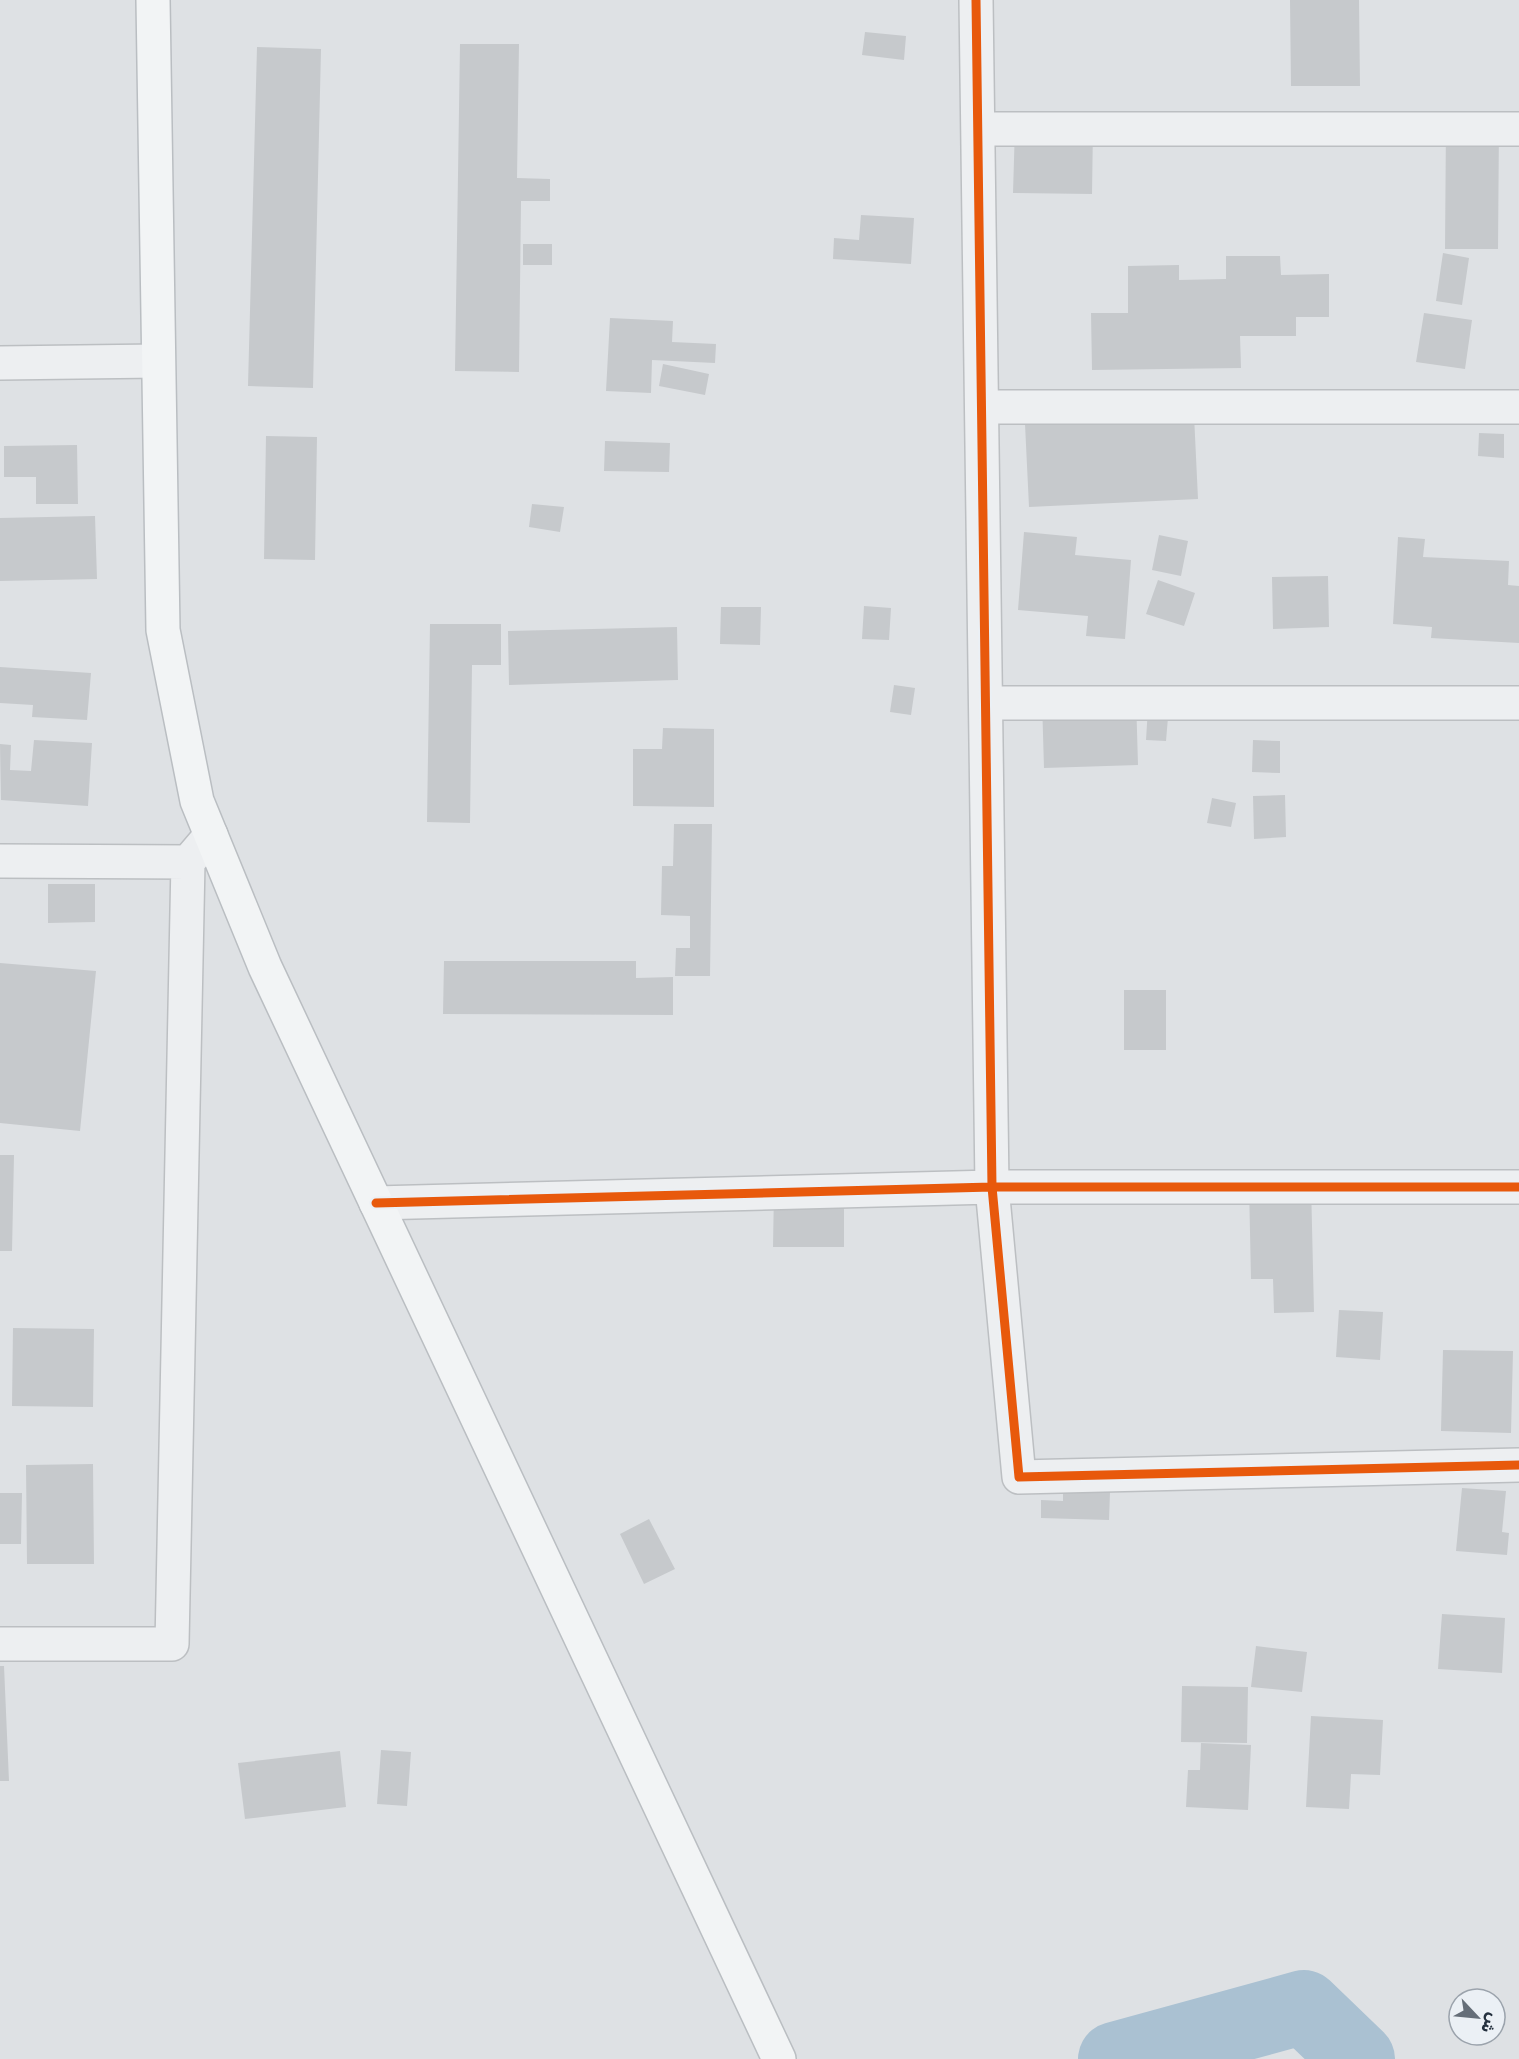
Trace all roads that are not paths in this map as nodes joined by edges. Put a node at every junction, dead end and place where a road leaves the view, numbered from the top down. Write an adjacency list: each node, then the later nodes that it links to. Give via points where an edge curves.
1 (153, 0): 5 (main road)
2 (976, 0): 3 (street)
3 (978, 129): 4 (street); 7 (street)
4 (1519, 129)
5 (159, 361): 6 (street); 11 (main road, via 163,630 197,801)
6 (0, 363)
7 (981, 407): 8 (street); 9 (street)
8 (1519, 408)
9 (986, 703): 10 (street); 14 (street)
10 (1519, 703)
11 (211, 835): 13 (street); 16 (main road, via 265,967)
12 (0, 861): 13 (street)
13 (188, 862): 18 (street, via 172,1644)
14 (992, 1187): 15 (street); 16 (street); 17 (street, via 1019,1477)
15 (1519, 1187)
16 (376, 1203): 19 (main road)
17 (1519, 1464)
18 (0, 1644)
19 (778, 2059)

